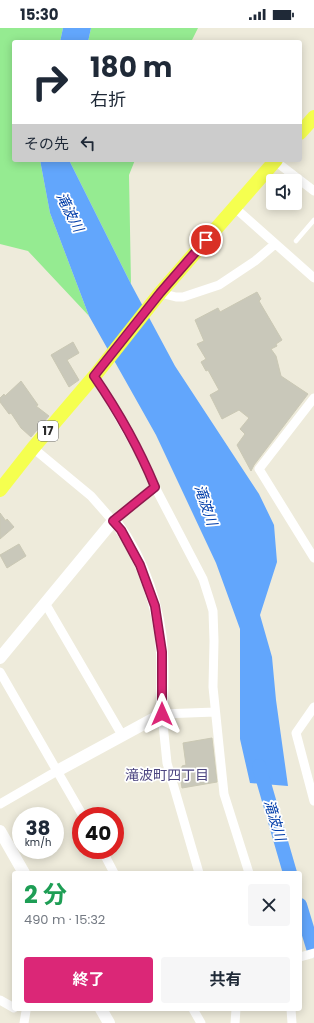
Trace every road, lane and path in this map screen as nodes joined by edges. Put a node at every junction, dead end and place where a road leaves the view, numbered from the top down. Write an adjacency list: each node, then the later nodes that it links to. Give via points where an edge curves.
1 (314, 117): 2 (main road)
2 (302, 131)
3 (275, 162): 6 (main road, 17)
4 (277, 162): 5 (street)
5 (314, 191)
6 (234, 207): 9 (street); 11 (main road, 17)
7 (314, 220): 8 (lane)
8 (296, 241)
9 (275, 244): 10 (street); 11 (street, via 220,285 176,298)
10 (314, 278)
11 (160, 293): 12 (main road, 17)
12 (95, 374): 14 (main road, 17); 15 (street, via 144,461)
13 (314, 398): 18 (street, via 259,469)
14 (33, 448): 16 (main road, 17); 17 (street, via 91,496)
15 (155, 487): 17 (street); 23 (street, via 203,579 213,611)
16 (0, 490)
17 (113, 521): 19 (street); 24 (street, via 121,530 140,565 155,606 162,652)
18 (314, 558)
19 (45, 603): 20 (street); 25 (street)
20 (0, 658)
21 (0, 672): 26 (street)
22 (314, 707): 27 (street, via 296,733)
23 (215, 712): 24 (street); 35 (street, via 224,794)
24 (162, 714): 25 (street); 34 (street, via 167,763)
25 (122, 735): 26 (street)
26 (57, 771): 28 (street); 29 (street)
27 (314, 801)
28 (0, 804)
29 (78, 807)
30 (0, 831): 32 (street)
31 (107, 859): 33 (street)
32 (23, 871)
33 (113, 871)
34 (199, 871)
35 (248, 871)
36 (314, 953): 37 (street)
37 (302, 956)
38 (0, 1000): 39 (street)
39 (12, 1007)
40 (24, 1011): 45 (street)
41 (102, 1011): 46 (street)
42 (194, 1011): 47 (street)
43 (236, 1011): 48 (street)
44 (291, 1011): 49 (street)
45 (24, 1023)
46 (109, 1023)
47 (201, 1023)
48 (235, 1023)
49 (292, 1023)

